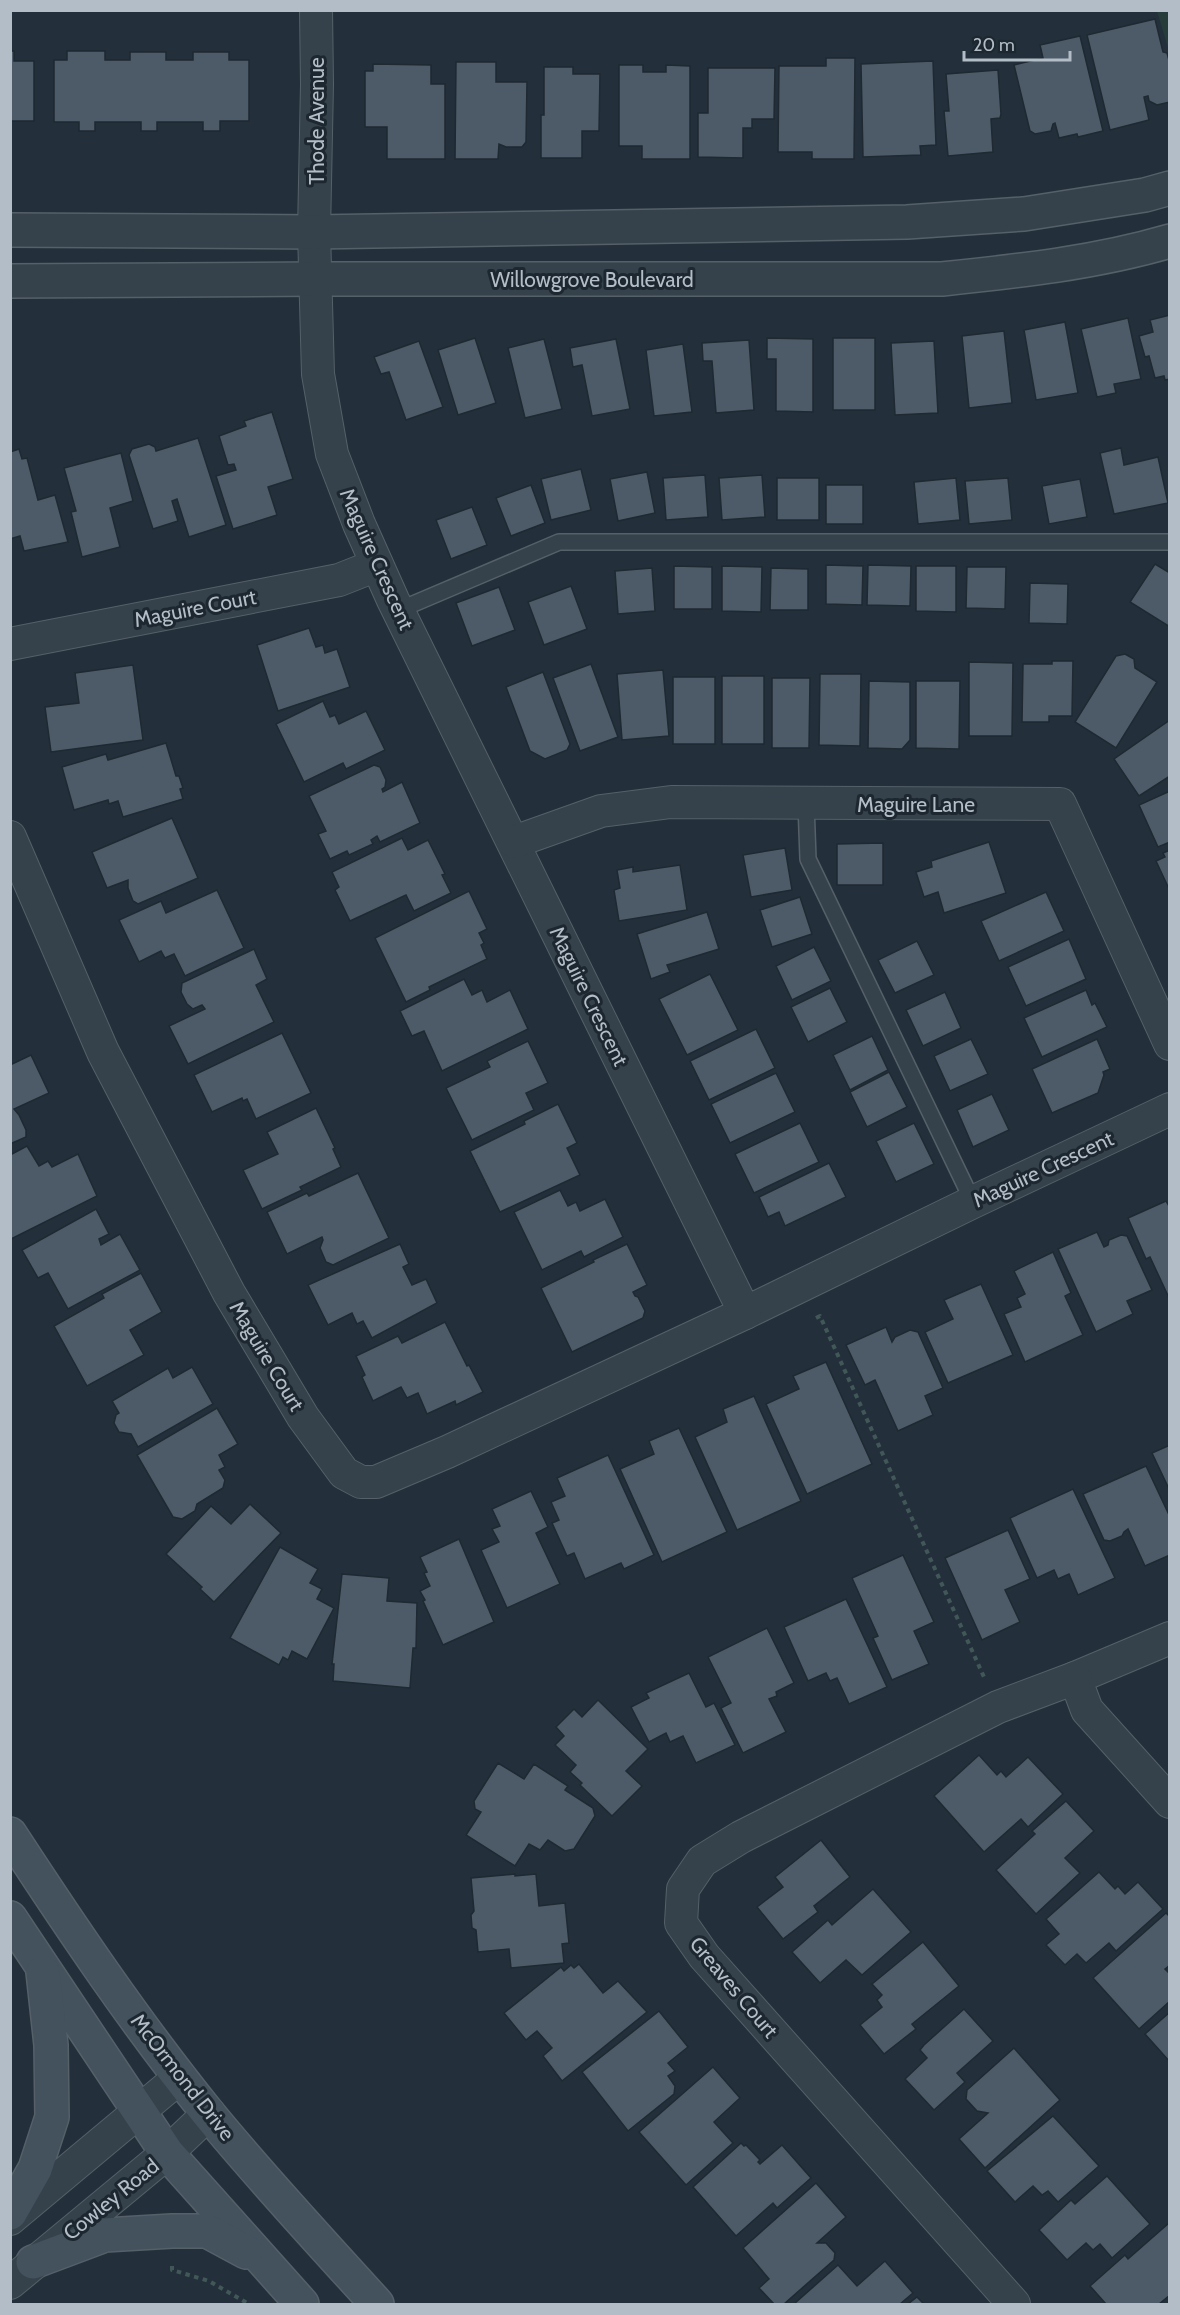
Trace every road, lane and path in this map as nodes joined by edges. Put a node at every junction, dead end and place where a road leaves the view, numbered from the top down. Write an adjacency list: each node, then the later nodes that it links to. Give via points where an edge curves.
1 (316, 10): 4 (street, Thode Avenue)
2 (1170, 188): 4 (street, via 1024,214 907,222)
3 (10, 230): 4 (street)
4 (314, 232): 6 (street, Maguire Crescent)
5 (1170, 241): 6 (street, Willowgrove Boulevard, via 1041,269 942,279)
6 (315, 279): 7 (street, Willowgrove Boulevard); 9 (street, Maguire Crescent, via 318,374 332,454)
7 (10, 281)
8 (1170, 542): 10 (lane, via 558,542)
9 (377, 565): 10 (street, Maguire Crescent); 11 (street, Maguire Court, via 339,580)
10 (399, 610): 14 (street, Maguire Crescent)
11 (10, 644)
12 (806, 803): 14 (street, Maguire Lane, via 671,802 601,810); 15 (street, Maguire Lane, via 1060,804); 17 (lane, via 808,860)
13 (10, 837): 19 (street, Maguire Court, via 103,1052 223,1282 303,1417 344,1473 361,1482 376,1482)
14 (514, 842): 19 (street, Maguire Crescent)
15 (1170, 1044)
16 (1170, 1109): 17 (street, Maguire Crescent)
17 (973, 1202): 18 (street, Maguire Crescent)
18 (786, 1291): 19 (street, Maguire Crescent); 22 (path, via 802,1324 820,1316 985,1678 1004,1670)
19 (745, 1313)
20 (1170, 1638): 21 (street, Greaves Court)
21 (1075, 1678): 22 (street, Greaves Court); 23 (street, via 1088,1710)
22 (1018, 1699): 39 (street, Greaves Court, via 741,1837 702,1861 683,1889 681,1923 704,1956)
23 (1170, 1802)
24 (10, 1834): 27 (main road, McOrmond Drive, via 81,1943)
25 (10, 1917): 26 (main road)
26 (42, 1967): 28 (main road); 31 (main road, via 51,2046 52,2117 35,2169)
27 (180, 2077): 28 (street); 29 (main road, McOrmond Drive)
28 (139, 2112): 30 (main road); 32 (street)
29 (208, 2113): 30 (street, Cowley Road); 38 (main road, McOrmond Drive)
30 (167, 2153): 34 (main road); 35 (street, Cowley Road)
31 (10, 2213)
32 (10, 2219)
33 (172, 2231): 34 (main road, via 207,2231); 35 (main road, via 105,2235); 36 (path, via 172,2270 208,2281)
34 (265, 2263): 37 (main road)
35 (22, 2272)
36 (249, 2304)
37 (302, 2304)
38 (377, 2304)
39 (1014, 2304)

